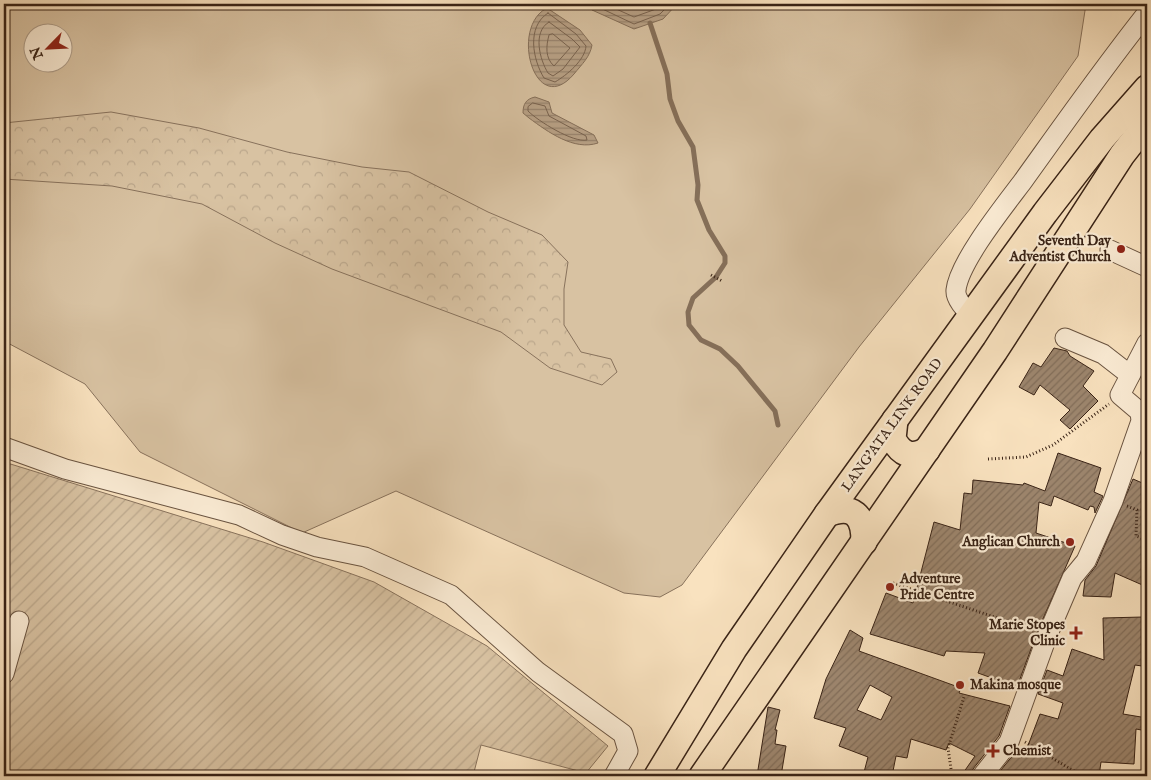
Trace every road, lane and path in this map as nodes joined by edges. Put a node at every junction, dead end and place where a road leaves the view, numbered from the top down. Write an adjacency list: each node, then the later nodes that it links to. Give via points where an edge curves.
1 (1147, 13): 8 (street, via 982,238 956,291 956,297)
2 (1147, 88): 8 (main road, LANG'ATA LINK ROAD, via 1102,139)
3 (1147, 123): 15 (main road, via 1122,155)
4 (1110, 250): 5 (street)
5 (1147, 267)
6 (711, 275): 7 (path)
7 (722, 281)
8 (971, 315): 13 (main road, LANG'ATA LINK ROAD)
9 (1065, 338): 11 (street, via 1103,354)
10 (1147, 342): 11 (street)
11 (1130, 375): 12 (street)
12 (1120, 395): 16 (path, via 1053,445 1026,457); 17 (street, via 1140,412 1141,421)
13 (895, 420): 15 (main road, via 893,438 902,451 917,456); 18 (main road, LANG'ATA LINK ROAD)
14 (4, 447): 27 (street, via 65,469 239,515 317,547 365,557 451,595 538,672 623,734 628,752)
15 (927, 450): 20 (main road)
16 (988, 459)
17 (1113, 501): 19 (path, via 1137,510 1135,533); 23 (street, via 1086,560 1072,578)
18 (827, 514): 20 (main road, via 843,509 855,514 863,526); 28 (main road, LANG'ATA LINK ROAD, via 734,648)
19 (1147, 540)
20 (864, 542): 29 (main road)
21 (893, 583): 23 (path)
22 (20, 621): 24 (street)
23 (1048, 634): 26 (street)
24 (4, 674)
25 (964, 698): 30 (path, via 948,748)
26 (1011, 735): 31 (street); 32 (path, via 1074,771)
27 (614, 776)
28 (657, 776)
29 (702, 776)
30 (952, 776)
31 (982, 776)
32 (1073, 776)

